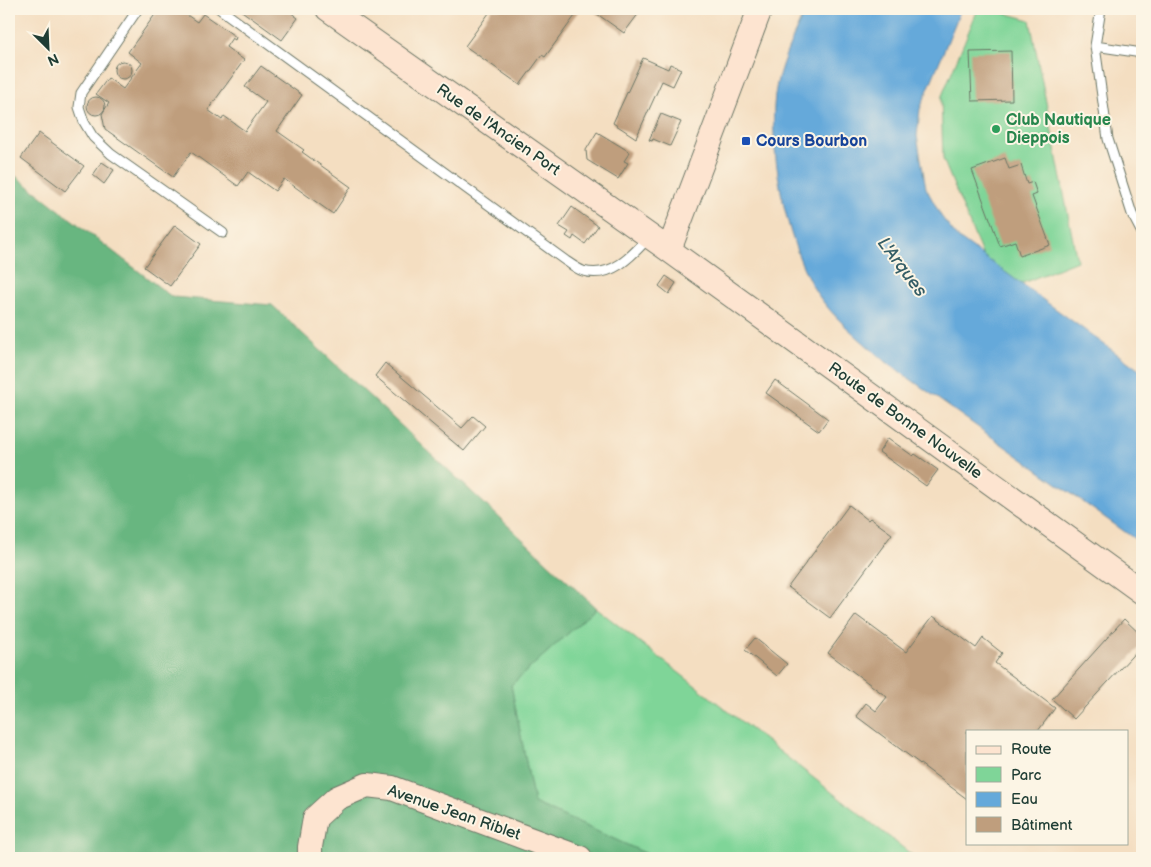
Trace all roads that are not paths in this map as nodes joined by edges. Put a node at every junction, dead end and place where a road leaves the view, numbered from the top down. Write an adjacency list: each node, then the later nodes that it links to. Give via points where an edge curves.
1 (138, 9): 8 (lane, via 81,93 79,106 84,122 93,137 111,154)
2 (220, 9): 10 (lane, via 582,271 598,273 609,270 627,260)
3 (328, 9): 10 (main road, Rue de l'Ancien Port)
4 (760, 9): 11 (main road)
5 (1101, 9): 6 (lane)
6 (1095, 46): 7 (lane); 9 (lane, via 1108,139 1132,214)
7 (1142, 54)
8 (223, 233)
9 (1142, 233)
10 (649, 237): 11 (main road, Rue de l'Ancien Port)
11 (669, 250): 12 (main road, Route de Bonne Nouvelle)
12 (1142, 592)
13 (310, 858): 14 (main road, Avenue Jean Riblet, via 315,818 337,798 366,786 392,788)
14 (580, 858)

